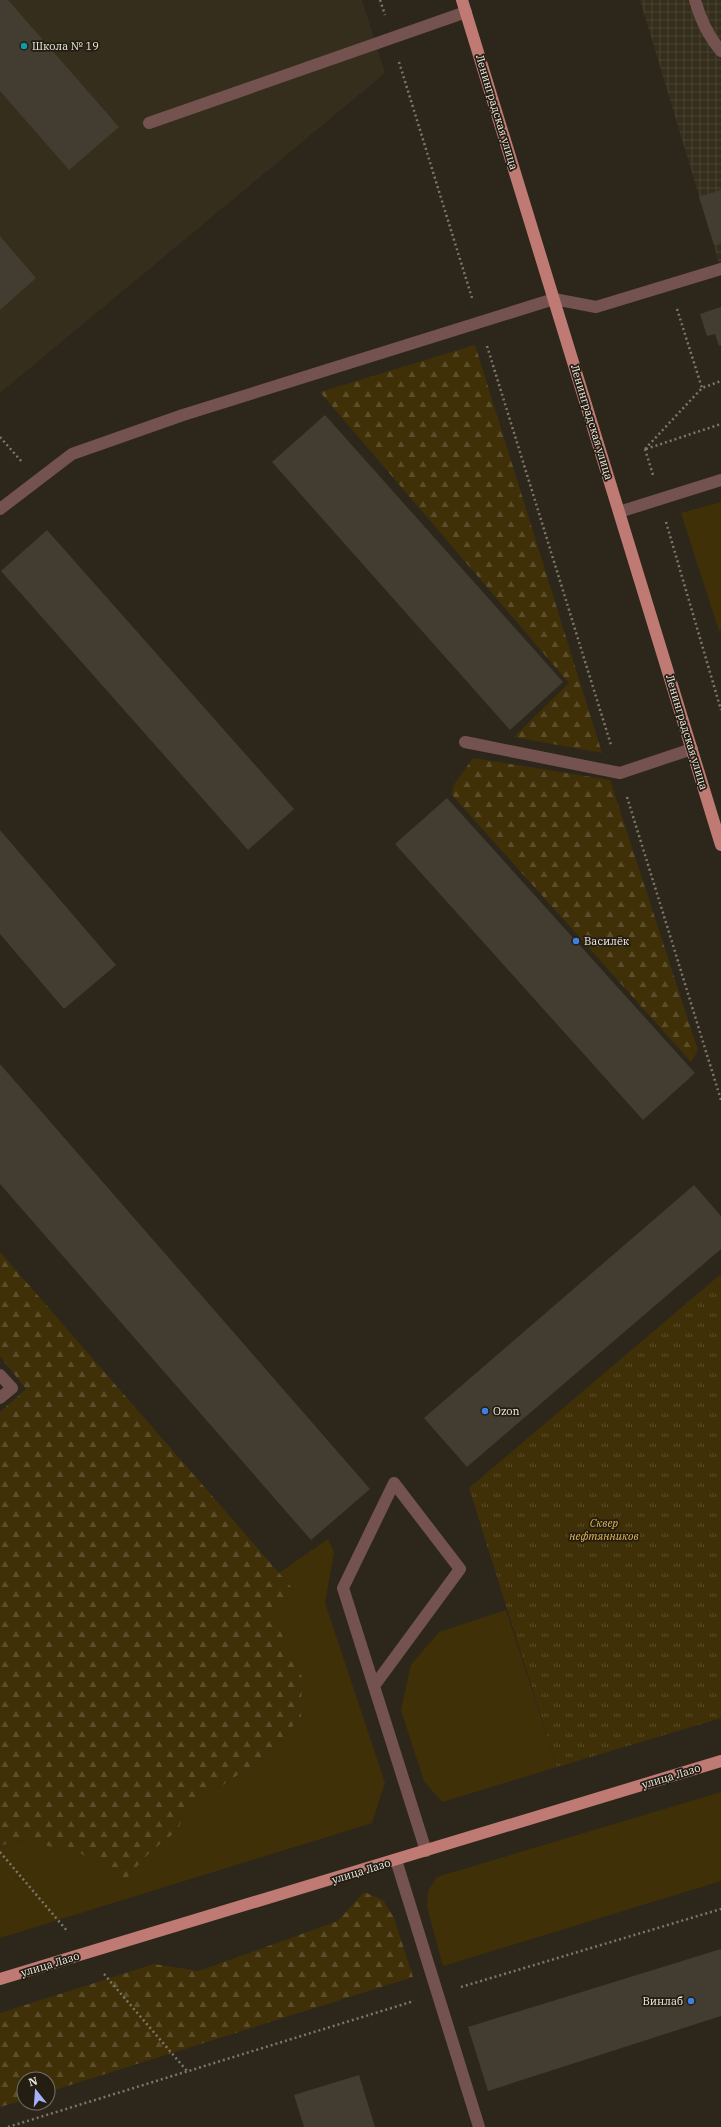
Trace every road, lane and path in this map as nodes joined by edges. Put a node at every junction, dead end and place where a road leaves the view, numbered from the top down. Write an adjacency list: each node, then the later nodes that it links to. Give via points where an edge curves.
1 (380, 0): 5 (path)
2 (462, 0): 4 (main road, Ленинградская улица)
3 (695, 0): 6 (lane, via 700,16)
4 (466, 12): 5 (lane); 10 (main road, Ленинградская улица)
5 (392, 38): 7 (lane); 11 (path)
6 (721, 51)
7 (149, 123)
8 (721, 269): 9 (lane)
9 (669, 284): 10 (lane, via 596,307); 13 (path)
10 (554, 299): 11 (lane); 21 (main road, Ленинградская улица)
11 (480, 322): 17 (lane, via 183,415 72,454); 25 (path)
12 (721, 381): 13 (path)
13 (702, 388): 16 (path)
14 (721, 424): 16 (path)
15 (0, 437): 17 (path)
16 (645, 449): 19 (path)
17 (38, 480): 20 (lane)
18 (721, 480): 19 (lane)
19 (660, 500): 21 (lane); 22 (path)
20 (0, 509)
21 (619, 512): 24 (main road, Ленинградская улица)
22 (721, 710)
23 (465, 742): 25 (lane)
24 (692, 749): 25 (lane); 26 (main road, Ленинградская улица)
25 (620, 772): 27 (path)
26 (721, 845)
27 (721, 1100)
28 (0, 1375): 29 (lane, via 12,1388)
29 (0, 1398)
30 (374, 1686): 30 (lane, via 460,1569 394,1483 343,1588); 32 (lane)
31 (721, 1761): 32 (main road, улица Лазо)
32 (426, 1851): 33 (main road, улица Лазо)
33 (396, 1860): 35 (main road, улица Лазо); 36 (lane)
34 (721, 1909): 36 (path)
35 (0, 1979)
36 (437, 1994): 37 (path); 38 (lane)
37 (8, 2127)
38 (479, 2127)

